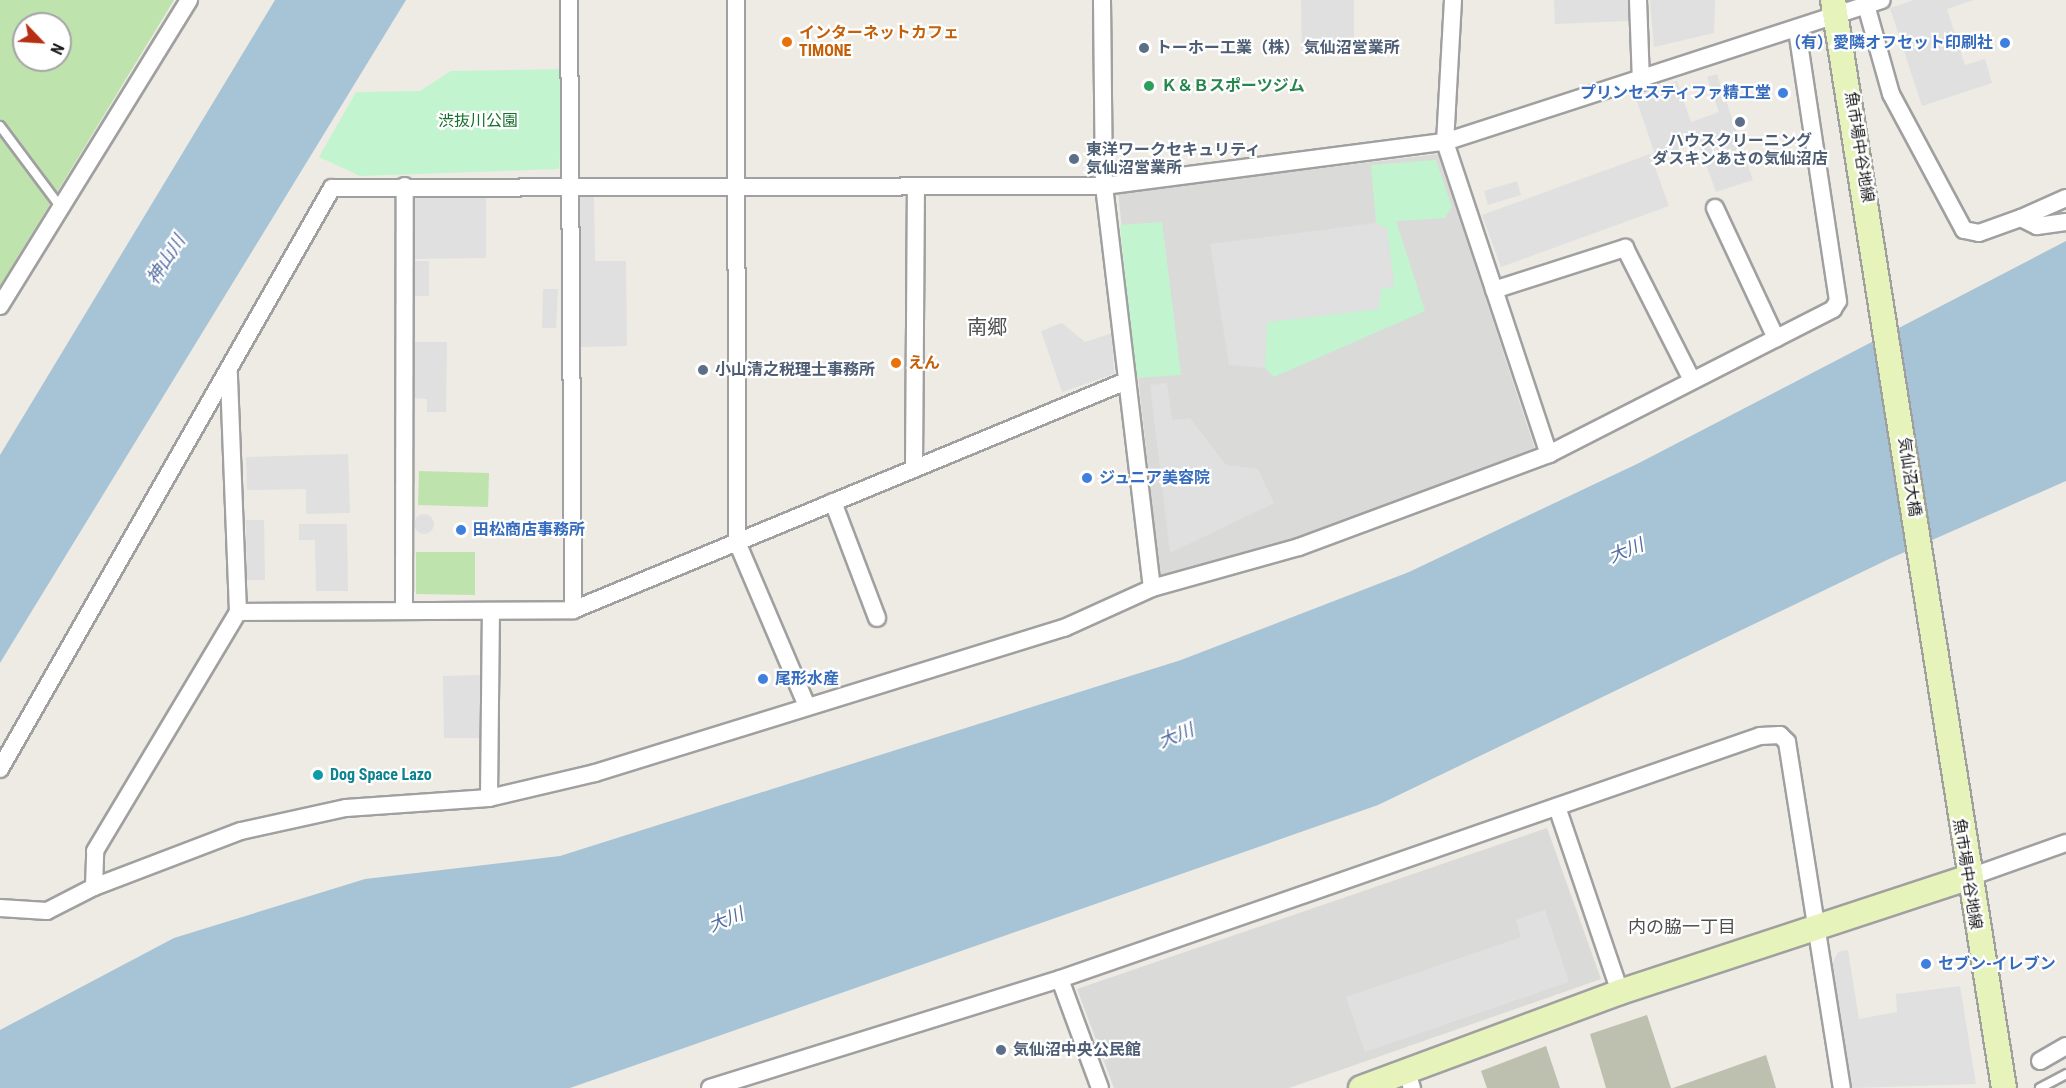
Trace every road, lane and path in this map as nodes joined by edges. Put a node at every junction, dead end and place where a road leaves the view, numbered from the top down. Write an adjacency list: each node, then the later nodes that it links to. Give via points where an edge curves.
1 (189, 0): 19 (street)
2 (569, 0): 14 (street)
3 (736, 0): 16 (street)
4 (1102, 0): 15 (street)
5 (1453, 0): 12 (street)
6 (1638, 0): 10 (street)
7 (1874, 3): 8 (street); 21 (street, via 1891,94 1964,230 1979,233)
8 (1836, 8): 9 (street); 24 (street, 魚市場中谷地線)
9 (1797, 29): 10 (street); 26 (street, via 1838,301)
10 (1641, 82): 12 (street)
11 (0, 126): 19 (lane)
12 (1445, 142): 15 (street); 23 (street)
13 (405, 186): 14 (street); 27 (street, via 332,188); 35 (street)
14 (571, 186): 16 (street); 36 (street)
15 (1104, 186): 17 (street); 29 (street)
16 (737, 188): 17 (street); 33 (street)
17 (916, 188): 31 (street)
18 (2066, 198): 21 (street)
19 (60, 205): 25 (street)
20 (1715, 208): 26 (street)
21 (2021, 218): 22 (street, via 2037,226)
22 (2066, 222)
23 (1494, 290): 28 (street, via 1625,248); 30 (street)
24 (1883, 294): 40 (street, 気仙沼大橋)
25 (0, 306)
26 (1776, 338): 28 (street)
27 (229, 372): 37 (street); 42 (street)
28 (1692, 380): 30 (street)
29 (1124, 382): 31 (street); 34 (street)
30 (1549, 454): 34 (street, via 1299,547)
31 (914, 468): 32 (street)
32 (833, 502): 33 (street); 39 (street)
33 (737, 542): 36 (street); 41 (street)
34 (1152, 588): 41 (street, via 1064,628)
35 (404, 609): 37 (street); 38 (street)
36 (573, 610): 38 (street)
37 (238, 612): 47 (street, via 95,851)
38 (491, 612): 43 (street)
39 (877, 618)
40 (1935, 660): 46 (street, 魚市場中谷地線)
41 (807, 706): 43 (street, via 596,773)
42 (0, 769)
43 (489, 798): 47 (street, via 335,810 242,831)
44 (1557, 807): 49 (street, via 1760,736 1780,735 1787,742); 50 (street); 51 (street)
45 (2066, 843): 46 (street)
46 (1967, 878): 49 (street); 60 (street, 魚市場中谷地線)
47 (94, 887): 48 (street, via 47,911)
48 (0, 908)
49 (1814, 928): 51 (street); 59 (street)
50 (1060, 979): 56 (street); 57 (street)
51 (1620, 992): 55 (street)
52 (2066, 1046): 53 (street)
53 (2040, 1061)
54 (2066, 1074): 61 (lane)
55 (1409, 1080): 58 (street)
56 (710, 1088)
57 (1100, 1088)
58 (1361, 1088)
59 (1842, 1088)
60 (2004, 1088)
61 (2040, 1088)

